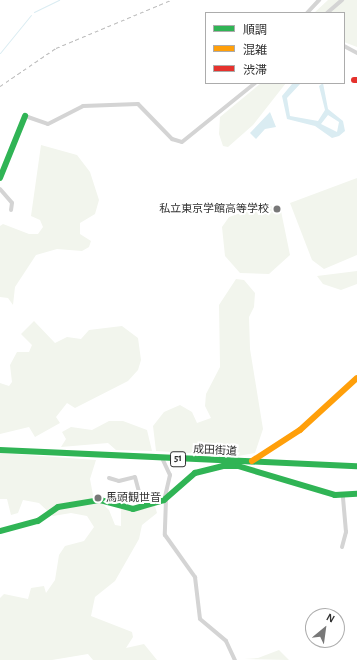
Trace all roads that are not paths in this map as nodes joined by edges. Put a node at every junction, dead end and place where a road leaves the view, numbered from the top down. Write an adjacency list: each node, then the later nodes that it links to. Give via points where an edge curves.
1 (319, 0): 3 (street)
2 (342, 0): 4 (street)
3 (308, 12)
4 (328, 12)
5 (345, 47): 6 (street)
6 (357, 53)
7 (254, 84): 8 (street, via 182,142 172,139 138,104 83,106 48,124)
8 (25, 116): 9 (main road)
9 (0, 178)
10 (0, 189): 11 (street, via 12,202)
11 (11, 210)
12 (357, 378): 15 (main road, via 300,430)
13 (0, 450): 14 (main road, 成田街道 / 51)
14 (162, 458): 16 (main road, 成田街道 / 51); 21 (street, via 170,476)
15 (250, 463): 16 (main road, 成田街道 / 51); 17 (main road, 成田街道 / 51)
16 (240, 464): 20 (main road); 21 (main road, via 195,473)
17 (357, 466)
18 (109, 478): 22 (street, via 119,481 135,477)
19 (357, 494): 20 (main road)
20 (343, 495): 24 (street, via 346,532)
21 (165, 499): 22 (main road); 25 (street, via 165,535 196,576 200,619 226,641)
22 (143, 506): 23 (main road, via 133,508 100,500 74,504 58,507 38,521)
23 (0, 531)
24 (342, 547)
25 (235, 660)

